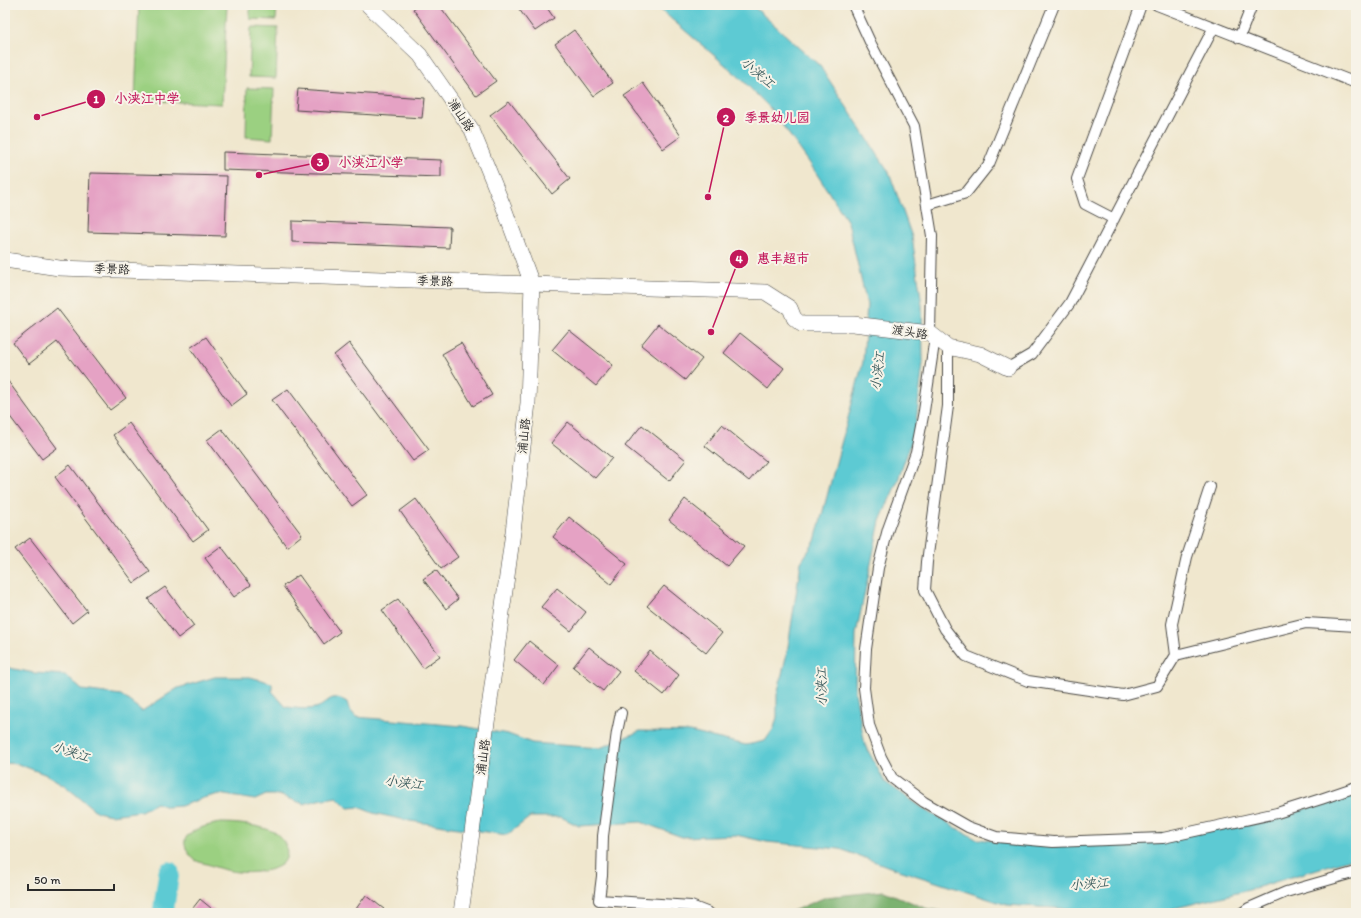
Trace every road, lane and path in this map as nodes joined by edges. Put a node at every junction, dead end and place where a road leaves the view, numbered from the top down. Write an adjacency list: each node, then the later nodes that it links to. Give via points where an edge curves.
1 (368, 5): 13 (street, 浦山路, via 420,55 472,130)
2 (853, 5): 10 (street, via 914,126)
3 (1054, 5): 10 (street, via 989,164 966,193)
4 (1142, 5): 11 (street, via 1077,179 1085,204)
5 (1157, 5): 7 (street)
6 (1252, 5): 8 (street)
7 (1214, 27): 8 (street); 11 (street)
8 (1239, 38): 9 (street)
9 (1356, 83)
10 (927, 205): 15 (street, via 932,236)
11 (1114, 219): 17 (street, via 1070,302 1032,354)
12 (5, 260): 13 (street, 季景路, via 59,268)
13 (532, 284): 14 (street, 季景路, via 765,292 790,308 800,324); 24 (street, 浦山路, via 528,403 493,685)
14 (853, 324): 15 (street, 渡头路)
15 (933, 335): 16 (street, 渡头路); 22 (street, via 924,411 916,452 888,529 878,568 866,650 864,688 869,725 892,778 924,802 968,827 996,837 1053,842 1162,838 1277,813)
16 (948, 348): 17 (street, 渡头路, via 980,354); 20 (street, via 948,406 925,590 945,628 966,656 1028,681 1123,695 1157,686)
17 (1008, 368)
18 (1210, 487): 20 (street, via 1187,557 1172,624)
19 (1356, 626): 20 (street, via 1306,623)
20 (1176, 655)
21 (621, 713): 25 (street, via 603,836 599,900 691,906)
22 (1356, 787)
23 (1356, 872): 26 (street, via 1286,892)
24 (461, 913)
25 (709, 913)
26 (1242, 913)

